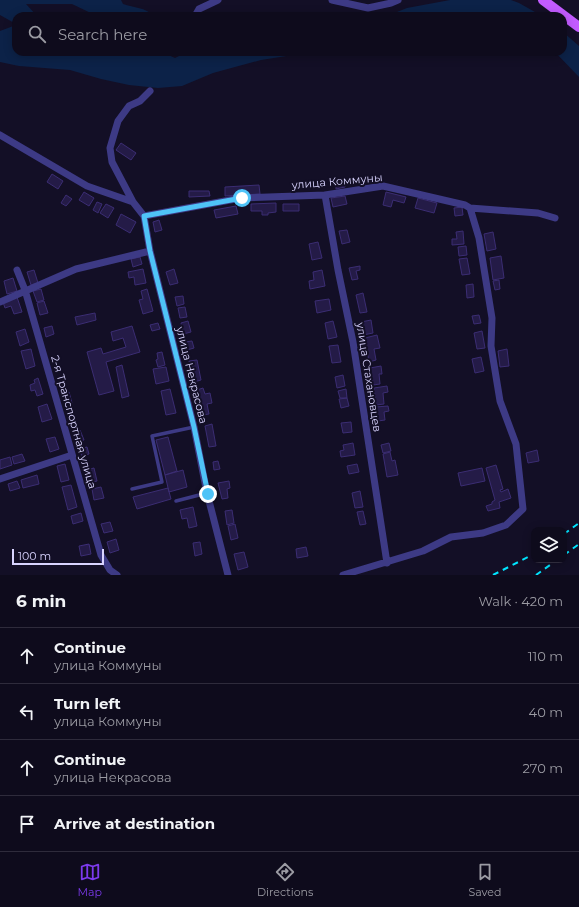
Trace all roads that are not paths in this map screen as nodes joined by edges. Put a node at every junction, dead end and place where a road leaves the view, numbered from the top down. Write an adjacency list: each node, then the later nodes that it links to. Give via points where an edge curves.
1 (218, 0): 5 (street)
2 (332, 0): 3 (street, via 368,8)
3 (398, 0)
4 (543, 0): 6 (main road)
5 (197, 12)
6 (559, 12)
7 (567, 18): 8 (main road)
8 (579, 27)
9 (150, 91): 12 (street, via 140,102 129,106 118,121 110,148 112,162)
10 (0, 135): 12 (street, via 88,186)
11 (325, 195): 13 (street, улица Коммуны, via 383,186); 14 (street, улица Коммуны, via 242,198); 26 (street, улица Стахановцев, via 353,342)
12 (133, 202): 14 (street)
13 (470, 208): 15 (street, улица Коммуны, via 538,213); 26 (street, via 479,238 492,318 491,346 500,400 516,444 523,509 506,525 482,533 451,537 423,551)
14 (144, 216): 16 (street)
15 (555, 218)
16 (150, 251): 18 (street, via 76,269); 20 (street, улица Некрасова)
17 (17, 270): 18 (street, 2-я Транспортная улица)
18 (25, 290): 19 (street); 21 (street, 2-я Транспортная улица)
19 (0, 302)
20 (194, 427): 23 (lane, via 152,436 162,482); 24 (street, улица Некрасова)
21 (72, 455): 22 (street); 27 (street, 2-я Транспортная улица, via 101,555 110,570)
22 (0, 478)
23 (132, 489)
24 (208, 494): 25 (lane); 28 (street, улица Некрасова)
25 (176, 501)
26 (387, 563): 29 (street)
27 (117, 575)
28 (228, 575)
29 (343, 575)

